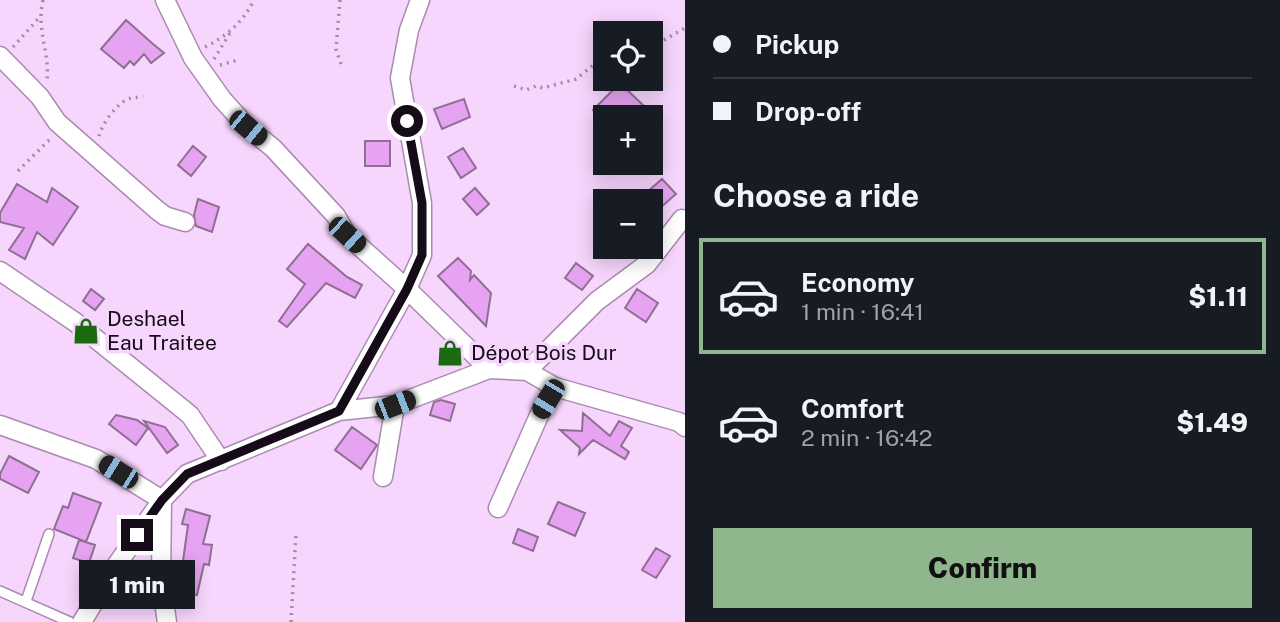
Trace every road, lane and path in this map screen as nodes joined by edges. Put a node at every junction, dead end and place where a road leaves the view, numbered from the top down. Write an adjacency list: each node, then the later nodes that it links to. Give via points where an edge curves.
1 (43, 0): 6 (path)
2 (165, 0): 10 (street)
3 (254, 0): 8 (path)
4 (340, 0): 14 (path, via 336,49)
5 (420, 0): 24 (street, via 400,78 422,203 422,255)
6 (39, 17): 11 (path); 16 (path, via 48,77)
7 (685, 28): 9 (path)
8 (232, 30): 10 (path); 12 (path, via 214,65)
9 (663, 41)
10 (190, 54): 24 (street, via 248,128 273,148 336,216 347,235)
11 (1, 57): 16 (street)
12 (238, 60)
13 (593, 65): 15 (path, via 576,79 526,90)
14 (342, 67)
15 (514, 86)
16 (38, 96): 18 (street)
17 (143, 96): 19 (path, via 129,98 104,122)
18 (73, 136): 19 (street); 20 (path, via 48,141)
19 (94, 155): 22 (street, via 165,216)
20 (18, 171)
21 (682, 219): 26 (street, via 647,264 597,301)
22 (185, 222)
23 (0, 271): 32 (street, via 75,322 181,407)
24 (407, 289): 25 (street); 29 (street)
25 (489, 369): 26 (street); 28 (street)
26 (527, 371): 27 (street)
27 (555, 387): 31 (street); 35 (street)
28 (395, 405): 29 (street); 33 (street)
29 (339, 411): 32 (street)
30 (0, 425): 34 (street, via 96,458)
31 (685, 427)
32 (221, 461): 34 (street, via 187,474)
33 (383, 477)
34 (162, 500): 41 (street); 42 (street, via 161,581)
35 (498, 508)
36 (48, 534): 39 (lane)
37 (296, 534): 43 (path)
38 (0, 591): 39 (lane)
39 (26, 601): 40 (lane)
40 (69, 622)
41 (82, 622)
42 (167, 622)
43 (291, 622)

